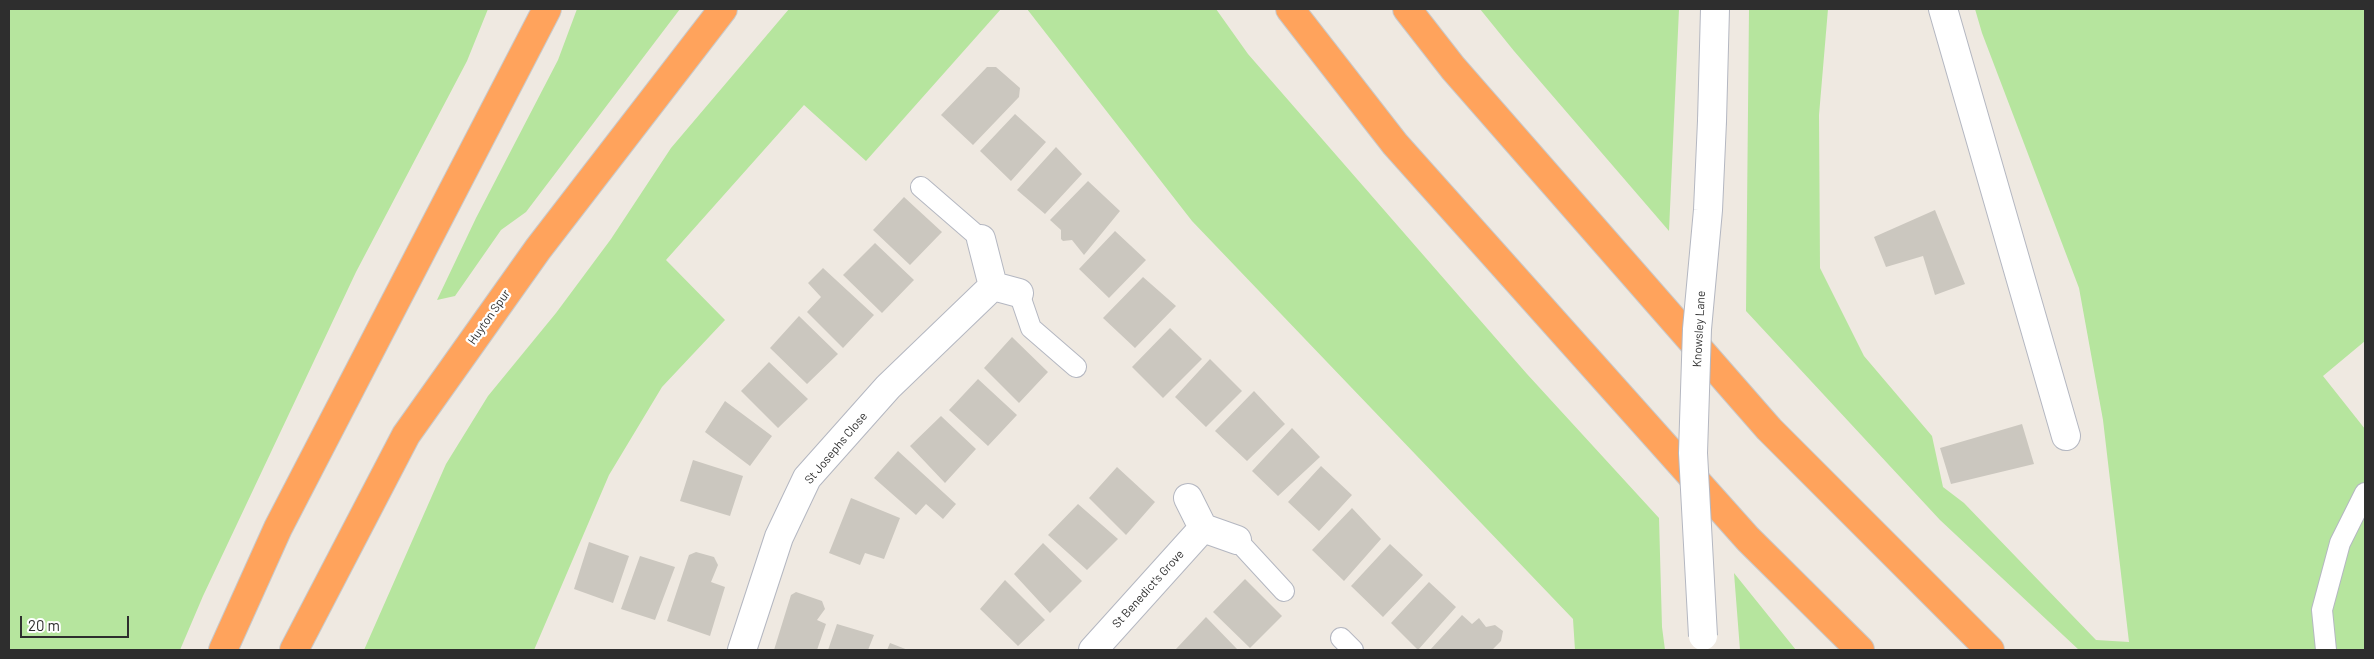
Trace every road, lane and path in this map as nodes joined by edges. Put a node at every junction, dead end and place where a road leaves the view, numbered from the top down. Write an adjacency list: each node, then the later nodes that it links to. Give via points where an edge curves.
1 (547, 9): 19 (highway, via 278,528)
2 (722, 9): 20 (highway, Huyton Spur, via 538,249 406,435)
3 (1290, 9): 23 (highway, via 1395,144 1748,539)
4 (1407, 9): 24 (highway, via 1453,68 1769,429)
5 (1715, 9): 18 (street, Knowsley Lane, bridge, via 1708,210 1698,329 1694,453)
6 (1943, 9): 12 (street)
7 (921, 187): 8 (lane)
8 (981, 239): 9 (street)
9 (993, 286): 10 (street); 21 (street, St Josephs Close, via 888,386 807,478 779,538)
10 (1019, 293): 11 (lane, via 1031,328)
11 (1076, 367)
12 (2066, 436)
13 (2365, 493): 25 (lane, via 2340,544 2322,610)
14 (1188, 498): 15 (street)
15 (1203, 528): 16 (street); 22 (street, St Benedict's Grove)
16 (1237, 540): 17 (lane)
17 (1284, 591)
18 (1704, 643)
19 (223, 650)
20 (294, 650)
21 (742, 650)
22 (1093, 650)
23 (1860, 650)
24 (1990, 650)
25 (2326, 650)

